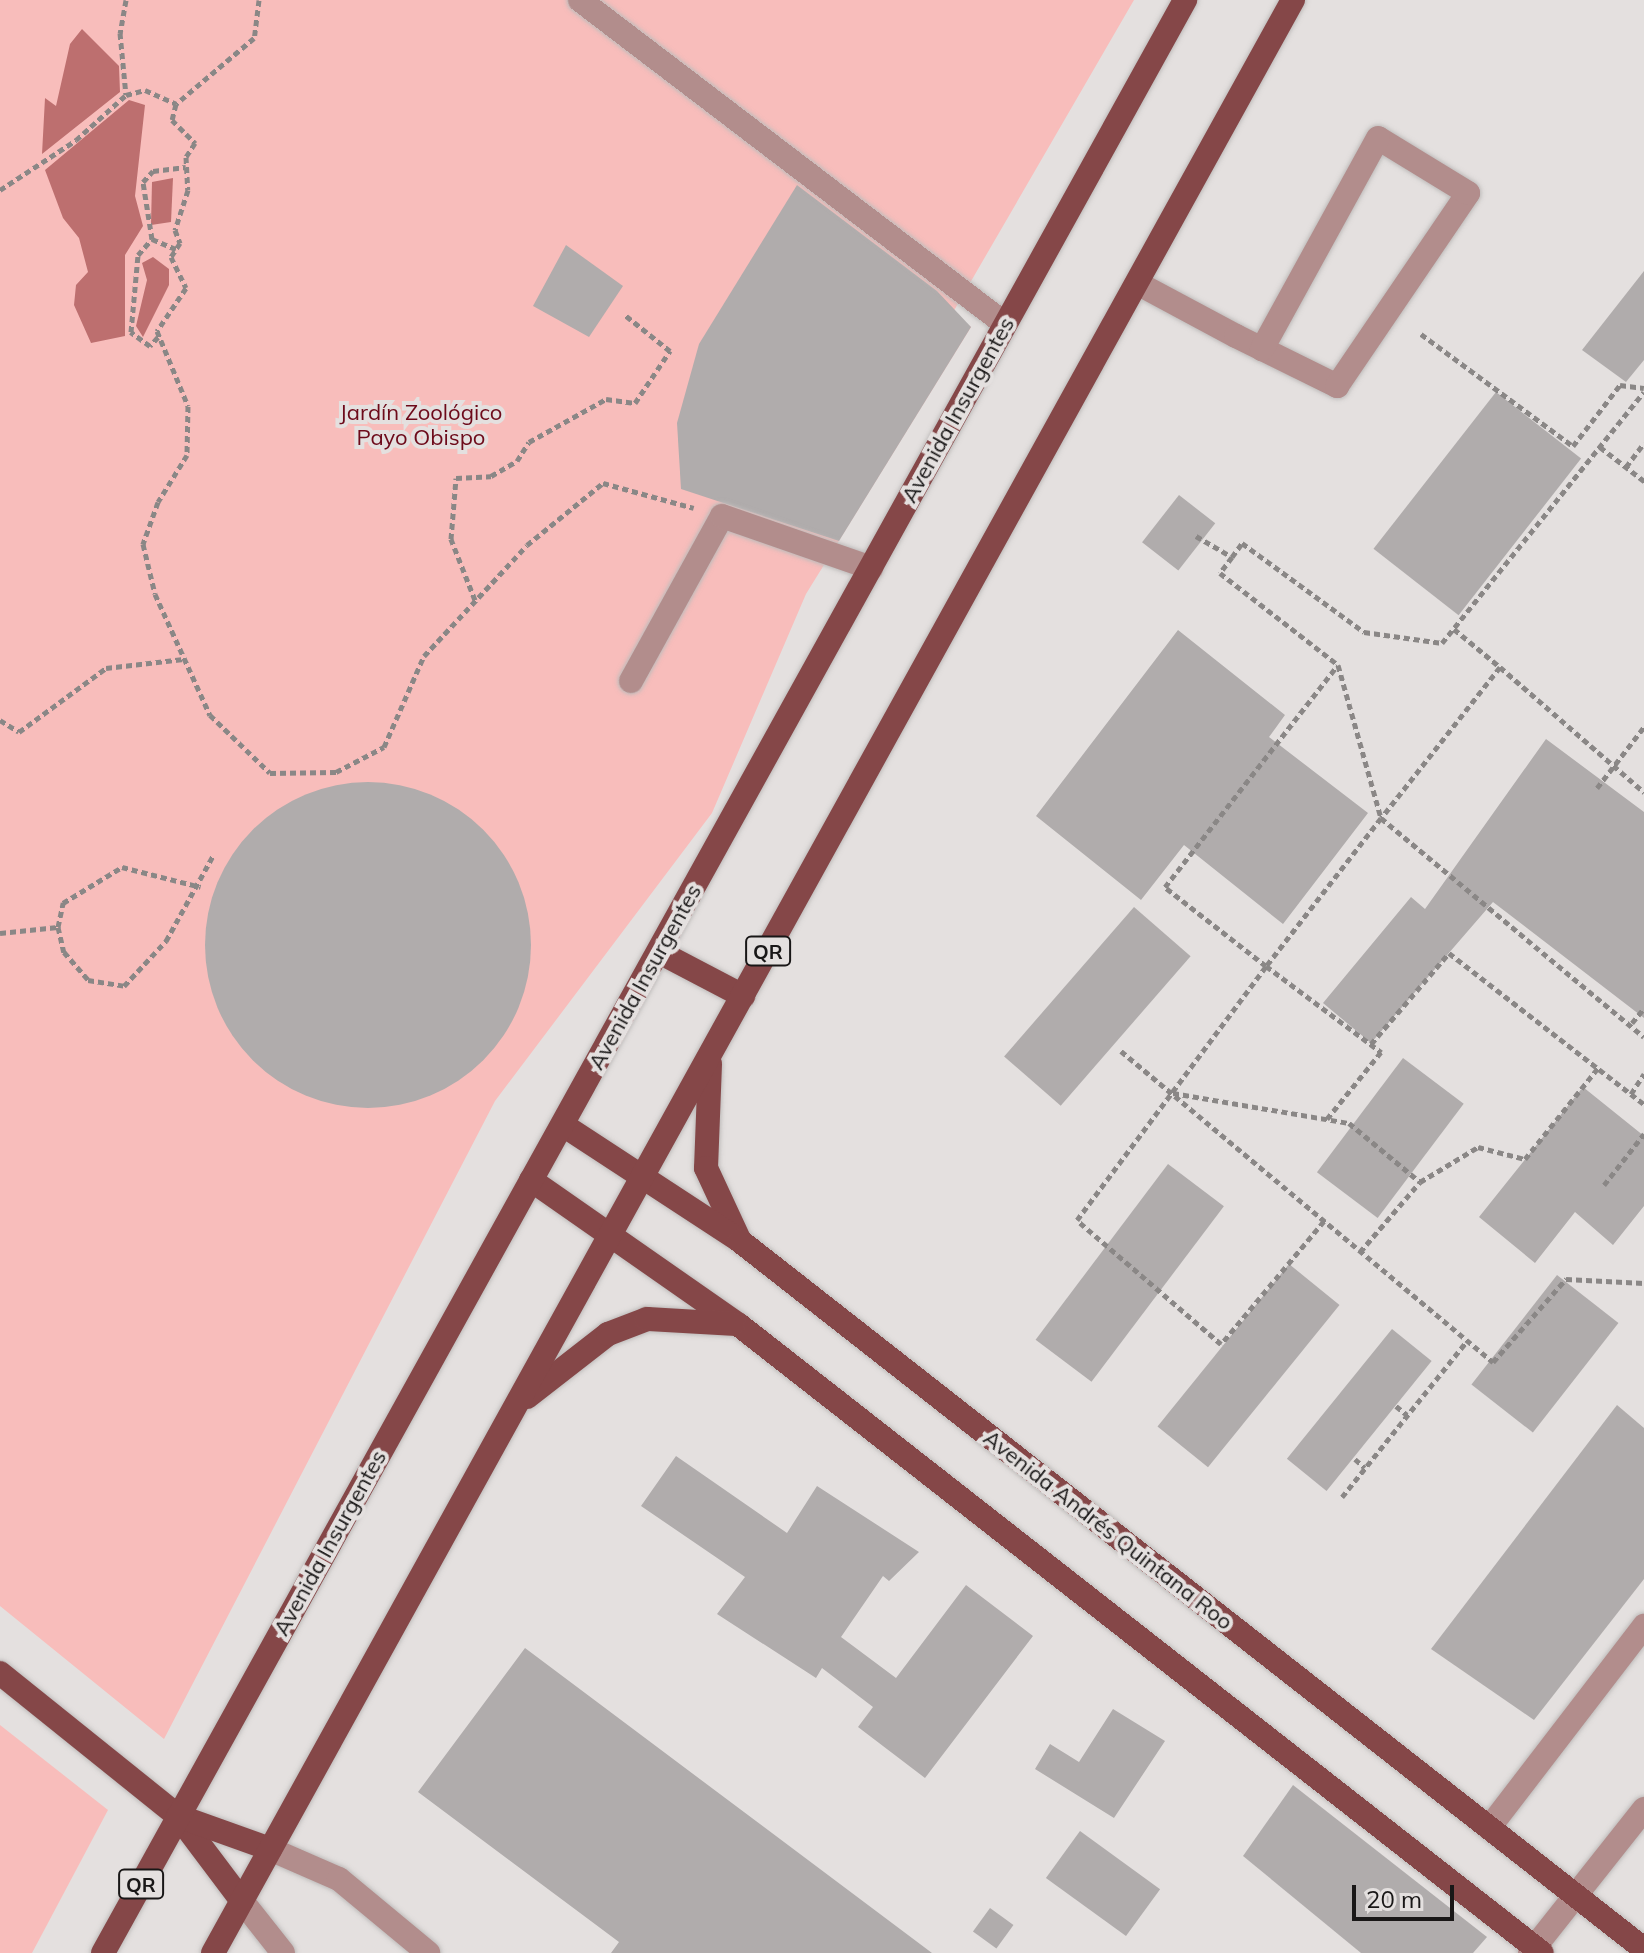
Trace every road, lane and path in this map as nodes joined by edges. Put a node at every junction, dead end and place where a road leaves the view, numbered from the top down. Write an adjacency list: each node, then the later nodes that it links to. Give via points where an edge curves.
1 (126, 0): 6 (path, via 120,33)
2 (259, 0): 7 (path, via 254,38)
3 (580, 0): 14 (street)
4 (1185, 0): 14 (main road, Avenida Insurgentes / QR)
5 (1293, 0): 12 (main road, QR)
6 (126, 95): 7 (path, via 145,90); 9 (path, via 76,140)
7 (176, 104): 8 (path, via 172,120 195,143)
8 (186, 167): 10 (path, via 153,171 142,199); 11 (path)
9 (0, 190)
10 (152, 239): 11 (path); 16 (path, via 138,255 131,332 150,346)
11 (176, 249): 16 (path, via 171,257 186,288)
12 (1137, 283): 17 (street); 45 (main road, QR)
13 (625, 315): 27 (path, via 670,351 635,403 606,399 529,442 517,461 491,476 456,478 451,539)
14 (1005, 324): 26 (main road, Avenida Insurgentes / QR)
15 (1421, 334): 18 (path, via 1573,446 1620,385)
16 (158, 336): 29 (path, via 188,406 187,455 158,502 143,544)
17 (1262, 349): 17 (street, via 1337,386 1468,193 1378,138)
18 (1644, 390): 20 (path)
19 (1644, 443): 21 (path)
20 (1600, 447): 21 (path); 28 (path)
21 (1626, 467): 22 (path)
22 (1644, 481)
23 (722, 516): 26 (street); 27 (path, via 603,483 527,545); 32 (street)
24 (1196, 536): 25 (path)
25 (1232, 557): 28 (path, via 1242,543 1364,632 1442,643); 30 (path, via 1220,573)
26 (871, 568): 43 (main road, Avenida Insurgentes / QR)
27 (475, 600): 29 (path, via 424,656 384,747 336,772 270,773 210,715)
28 (1454, 629): 31 (path)
29 (183, 659): 33 (path, via 106,668 19,732)
30 (1338, 665): 38 (path); 44 (path, via 1165,887)
31 (1500, 667): 35 (path); 38 (path)
32 (631, 681)
33 (0, 720)
34 (1644, 727): 35 (path)
35 (1613, 765): 36 (path); 37 (path)
36 (1597, 788)
37 (1644, 792)
38 (1381, 818): 44 (path); 47 (path)
39 (214, 854): 40 (path)
40 (201, 887): 41 (path, via 122,867 63,903); 41 (path, via 124,986 88,980 64,952)
41 (58, 927): 42 (path)
42 (0, 933)
43 (659, 952): 45 (main road); 58 (main road, Avenida Insurgentes / QR)
44 (1266, 966): 50 (path); 54 (path)
45 (743, 996): 49 (main road, QR)
46 (1644, 1008): 47 (path)
47 (1632, 1023): 48 (path)
48 (1644, 1037)
49 (714, 1044): 60 (main road, QR); 66 (main road, via 703,1127 706,1168)
50 (1370, 1044): 52 (path, via 1449,953); 57 (path, via 1381,1052)
51 (1121, 1051): 54 (path)
52 (1598, 1068): 55 (path); 62 (path, via 1525,1159 1478,1147)
53 (1644, 1074): 55 (path)
54 (1172, 1093): 57 (path); 64 (path); 64 (path, via 1077,1220 1154,1292 1221,1344)
55 (1631, 1094): 56 (path)
56 (1644, 1104)
57 (1327, 1119): 62 (path, via 1349,1123)
58 (563, 1125): 60 (main road, Avenida Andrés Quintana Roo); 61 (main road, Avenida Insurgentes / QR)
59 (1644, 1134): 63 (path)
60 (642, 1175): 65 (main road, QR); 66 (main road, Avenida Andrés Quintana Roo)
61 (531, 1180): 65 (main road); 80 (main road, Avenida Insurgentes / QR)
62 (1420, 1182): 67 (path)
63 (1604, 1185)
64 (1324, 1221): 67 (path)
65 (612, 1231): 69 (main road); 71 (main road, QR)
66 (740, 1241): 81 (main road, Avenida Andrés Quintana Roo)
67 (1360, 1252): 70 (path)
68 (1644, 1283): 70 (path, via 1566,1279 1493,1362)
69 (739, 1325): 71 (main road, via 647,1319 608,1334); 86 (main road)
70 (1467, 1341): 73 (path)
71 (518, 1404): 82 (main road, QR)
72 (1396, 1406): 73 (path)
73 (1407, 1415): 75 (path)
74 (1355, 1459): 75 (path)
75 (1365, 1468): 76 (path)
76 (1342, 1497)
77 (1644, 1626): 81 (street)
78 (0, 1673): 80 (main road)
79 (1644, 1809): 83 (street)
80 (178, 1816): 82 (main road); 84 (main road); 87 (main road, Avenida Insurgentes / QR)
81 (1489, 1828): 83 (main road, Avenida Andrés Quintana Roo)
82 (270, 1849): 84 (main road, QR); 90 (street, via 339,1879)
83 (1574, 1895): 85 (main road, Avenida Andrés Quintana Roo); 86 (street)
84 (242, 1901): 88 (main road, QR); 89 (street)
85 (1644, 1949)
86 (1536, 1951)
87 (103, 1953)
88 (213, 1953)
89 (283, 1953)
90 (428, 1953)

